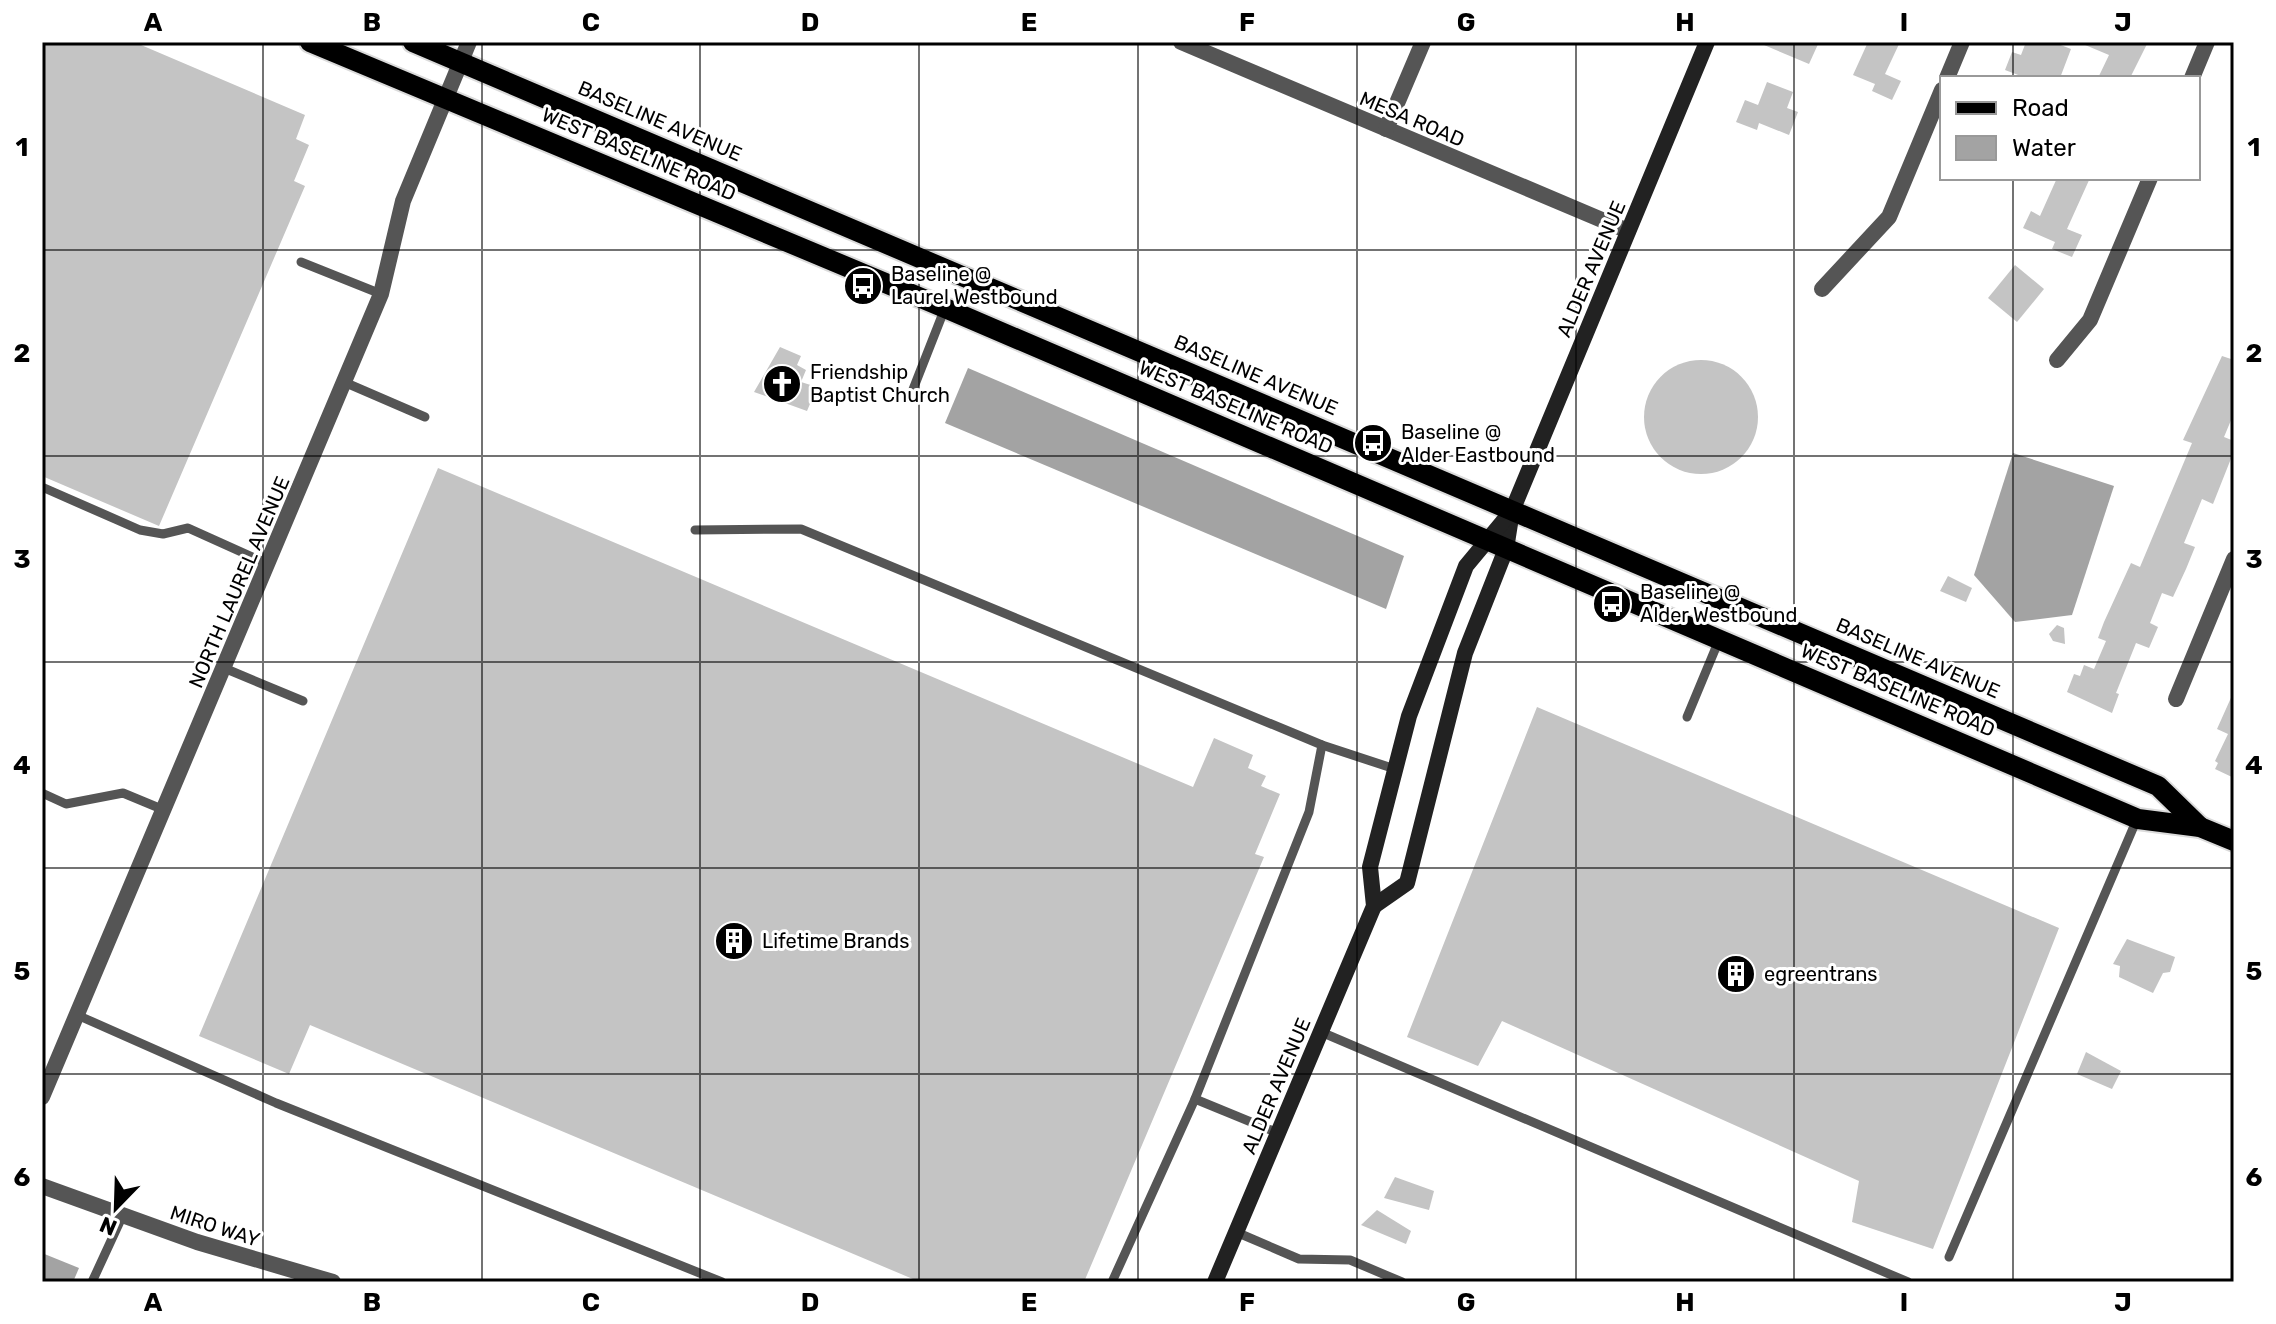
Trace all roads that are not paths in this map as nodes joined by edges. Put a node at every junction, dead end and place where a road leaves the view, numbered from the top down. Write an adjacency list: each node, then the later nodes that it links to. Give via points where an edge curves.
1 (310, 42): 13 (main road, WEST BASELINE ROAD)
2 (413, 42): 9 (main road, BASELINE AVENUE)
3 (469, 42): 9 (street, NORTH LAUREL AVENUE)
4 (1181, 42): 14 (street, MESA ROAD)
5 (1423, 42): 14 (street)
6 (1707, 42): 16 (main road, ALDER AVENUE)
7 (1962, 42): 10 (street)
8 (2207, 42): 11 (street)
9 (457, 69): 13 (street, NORTH LAUREL AVENUE); 26 (main road, BASELINE AVENUE)
10 (1948, 76)
11 (2193, 76)
12 (1940, 95): 18 (street, via 1889,217)
13 (445, 98): 19 (street, NORTH LAUREL AVENUE, via 403,201); 20 (main road, WEST BASELINE ROAD)
14 (1386, 129): 16 (street, MESA ROAD)
15 (2149, 180): 21 (street, via 2090,320)
16 (1628, 231): 26 (main road, ALDER AVENUE)
17 (301, 262): 19 (lane)
18 (1822, 289)
19 (381, 294): 22 (street, NORTH LAUREL AVENUE)
20 (945, 308): 23 (lane); 28 (main road, WEST BASELINE ROAD)
21 (2057, 360)
22 (344, 382): 24 (lane); 31 (street, NORTH LAUREL AVENUE)
23 (912, 392)
24 (425, 417)
25 (42, 487): 31 (lane, via 140,530 163,534 188,528)
26 (1512, 511): 28 (main road, ALDER AVENUE); 29 (main road, ALDER AVENUE); 42 (main road, BASELINE AVENUE, via 2158,786)
27 (695, 530): 37 (lane, via 801,529)
28 (1486, 540): 29 (main road, WEST BASELINE ROAD); 38 (main road, ALDER AVENUE, via 1466,566 1438,635)
29 (1506, 549): 32 (main road, WEST BASELINE ROAD); 44 (main road, ALDER AVENUE, via 1465,653 1407,883)
30 (2234, 559): 34 (street)
31 (268, 564): 33 (street, NORTH LAUREL AVENUE)
32 (1719, 640): 36 (lane); 41 (main road, WEST BASELINE ROAD)
33 (224, 668): 35 (lane); 40 (street, NORTH LAUREL AVENUE)
34 (2176, 699)
35 (303, 701)
36 (1687, 717)
37 (1322, 745): 38 (lane); 48 (lane, via 1309,812)
38 (1395, 769): 44 (main road, ALDER AVENUE, via 1370,867)
39 (42, 793): 40 (lane, via 66,804 123,793)
40 (164, 810): 45 (street, NORTH LAUREL AVENUE)
41 (2138, 819): 42 (main road, WEST BASELINE ROAD); 53 (lane)
42 (2200, 827): 43 (main road, WEST BASELINE ROAD)
43 (2234, 841)
44 (1374, 906): 46 (main road, ALDER AVENUE)
45 (77, 1015): 47 (street, NORTH LAUREL AVENUE); 56 (lane, via 276,1103)
46 (1321, 1032): 49 (main road, ALDER AVENUE); 60 (lane)
47 (42, 1097)
48 (1195, 1099): 49 (lane); 57 (lane)
49 (1278, 1133): 52 (main road, ALDER AVENUE)
50 (42, 1186): 51 (street, MIRO WAY)
51 (122, 1217): 54 (lane); 55 (street, MIRO WAY)
52 (1236, 1232): 58 (main road, ALDER AVENUE); 59 (lane, via 1299,1259 1350,1260)
53 (1949, 1257)
54 (92, 1282)
55 (333, 1282)
56 (722, 1282)
57 (1112, 1282)
58 (1215, 1282)
59 (1402, 1282)
60 (1908, 1282)

